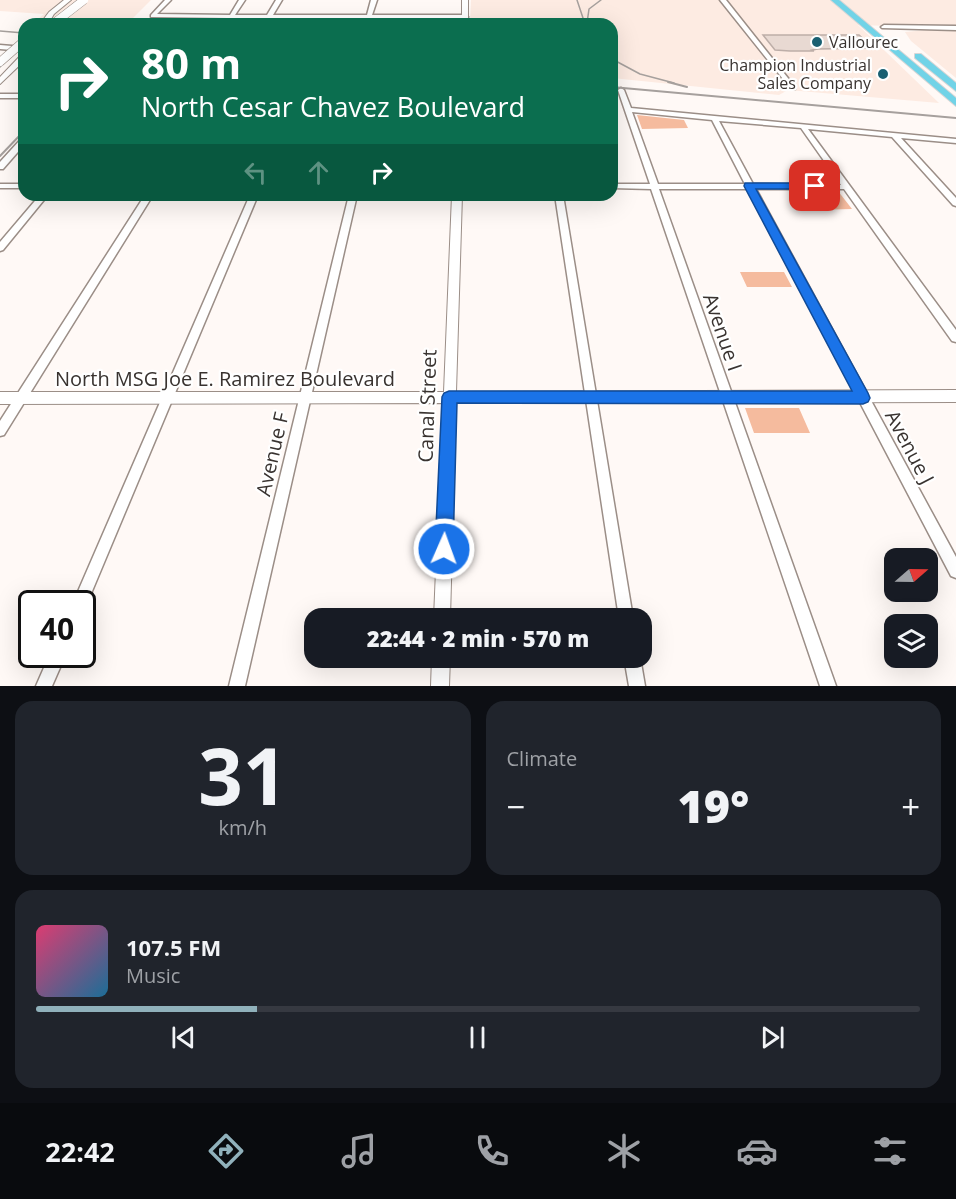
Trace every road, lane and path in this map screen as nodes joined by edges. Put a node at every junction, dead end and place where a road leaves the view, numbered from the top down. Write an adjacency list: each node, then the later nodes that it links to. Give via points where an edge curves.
1 (68, 0): 14 (main road)
2 (73, 0): 18 (main road)
3 (84, 0): 19 (main road, bridge)
4 (91, 0): 15 (main road)
5 (168, 0): 21 (street, via 153,16)
6 (242, 0): 21 (street)
7 (279, 0): 16 (street)
8 (374, 0): 17 (street)
9 (465, 0): 23 (street)
10 (723, 0): 37 (street)
11 (835, 0): 12 (main road)
12 (849, 5): 13 (main road); 32 (main road); 45 (main road, via 854,20)
13 (864, 13)
14 (48, 16): 15 (main road)
15 (65, 16): 20 (main road)
16 (268, 17): 17 (street); 21 (street)
17 (369, 17): 22 (street)
18 (50, 18)
19 (61, 18)
20 (62, 18)
21 (230, 18)
22 (393, 18)
23 (465, 18)
24 (874, 19): 25 (main road)
25 (884, 27): 26 (street); 27 (main road)
26 (956, 28)
27 (899, 39)
28 (0, 46): 29 (street)
29 (18, 47)
30 (18, 50): 33 (main road, bridge)
31 (18, 53): 35 (main road)
32 (910, 56): 38 (main road); 42 (main road); 43 (main road)
33 (0, 61)
34 (18, 63): 36 (main road)
35 (0, 74)
36 (0, 82)
37 (793, 88)
38 (956, 88)
39 (621, 90): 44 (street, Avenue I)
40 (0, 96): 41 (street)
41 (18, 96)
42 (956, 96)
43 (956, 103)
44 (628, 110): 46 (street); 55 (street, Avenue I)
45 (956, 112)
46 (714, 118): 47 (street); 56 (street, Avenue J)
47 (804, 128): 48 (street); 57 (street)
48 (895, 136): 49 (street); 64 (street)
49 (956, 141)
50 (18, 148): 51 (street)
51 (0, 167)
52 (0, 186): 53 (street)
53 (18, 186)
54 (618, 186): 55 (street)
55 (655, 186): 56 (street); 73 (street, Avenue I)
56 (749, 186): 57 (street); 74 (street, Avenue J)
57 (845, 187): 66 (street)
58 (39, 201): 65 (street)
59 (145, 201): 71 (street)
60 (251, 201): 67 (street)
61 (352, 201): 75 (street, Avenue F)
62 (457, 201): 69 (street, Canal Street)
63 (560, 201): 72 (street)
64 (956, 203)
65 (0, 248)
66 (956, 338)
67 (169, 396): 71 (street, North MSG Joe E. Ramirez Boulevard); 75 (street, North MSG Joe E. Ramirez Boulevard); 78 (street)
68 (956, 396): 74 (street, North MSG Joe E. Ramirez Boulevard)
69 (449, 397): 72 (street, North MSG Joe E. Ramirez Boulevard); 75 (street, North MSG Joe E. Ramirez Boulevard); 79 (street, Canal Street)
70 (0, 398): 71 (street, North MSG Joe E. Ramirez Boulevard)
71 (21, 398): 76 (street)
72 (591, 398): 73 (street, North MSG Joe E. Ramirez Boulevard); 80 (street)
73 (726, 398): 74 (street, North MSG Joe E. Ramirez Boulevard); 88 (street, Avenue I)
74 (863, 398): 77 (street, Avenue J)
75 (305, 399): 85 (street, Avenue F)
76 (0, 431)
77 (956, 571)
78 (86, 590)
79 (442, 608)
80 (624, 608)
81 (52, 668): 84 (street)
82 (441, 668): 86 (street)
83 (634, 668): 87 (street)
84 (44, 686)
85 (237, 686)
86 (440, 686)
87 (637, 686)
88 (828, 686)

